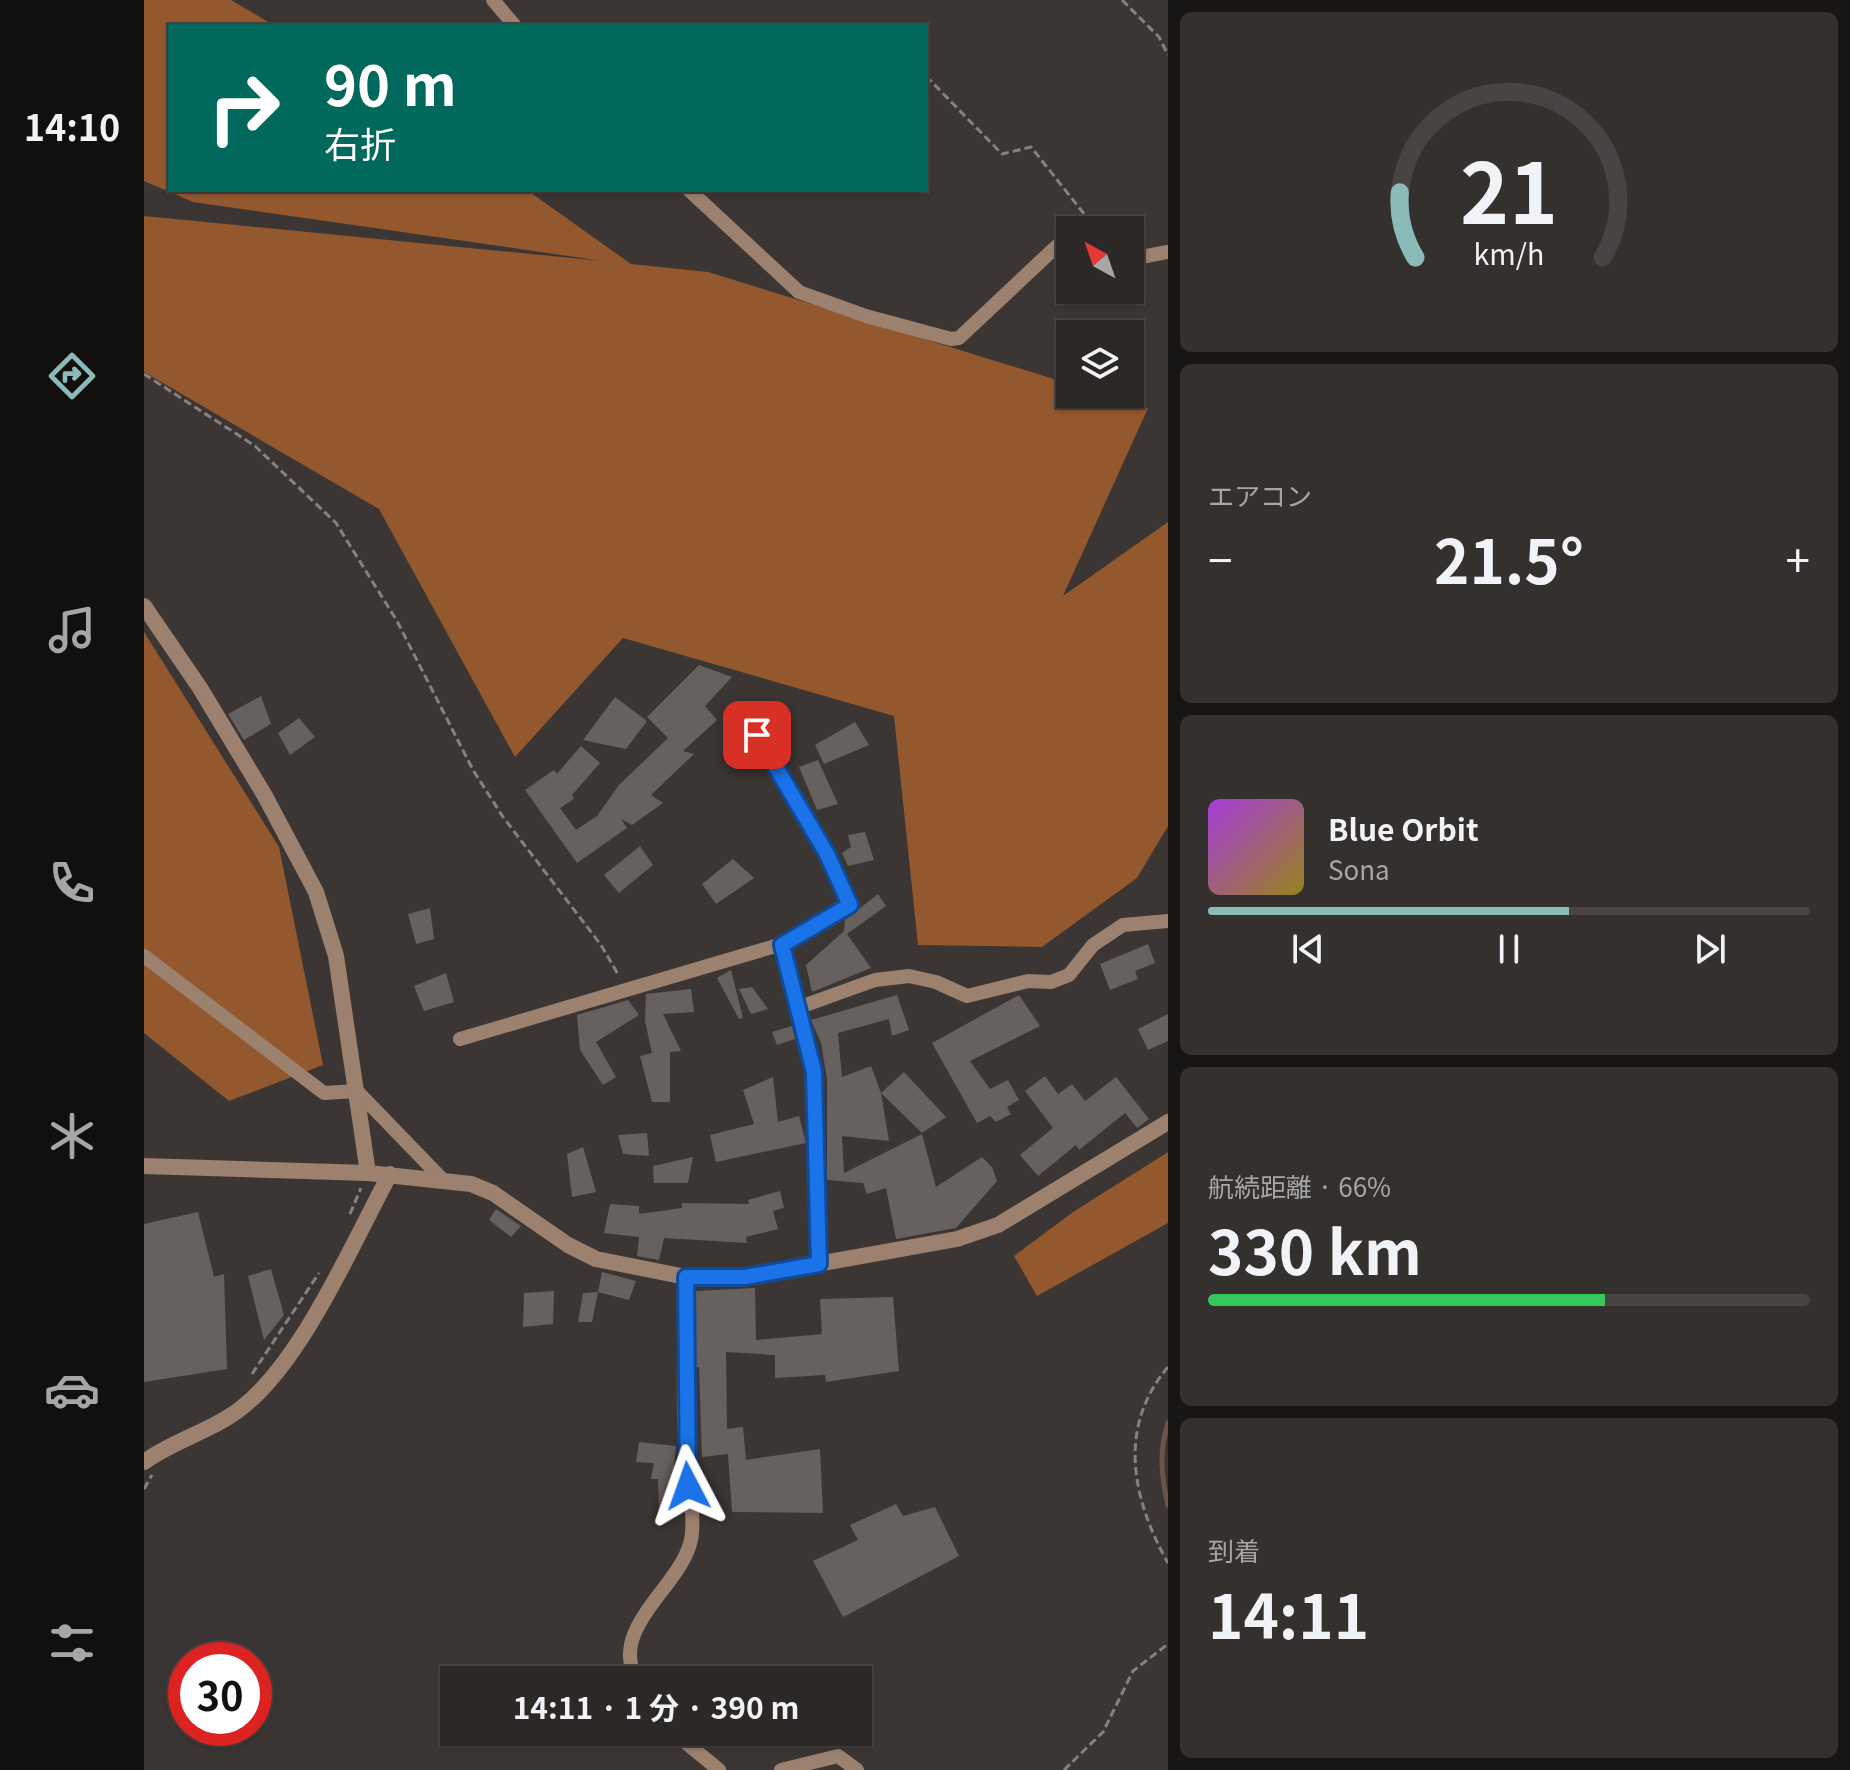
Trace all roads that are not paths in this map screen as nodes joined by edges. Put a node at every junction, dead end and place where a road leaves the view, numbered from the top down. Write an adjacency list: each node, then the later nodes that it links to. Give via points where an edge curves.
1 (493, 0): 2 (street)
2 (513, 24)
3 (691, 192): 4 (street, via 799,292 951,339 959,338)
4 (1056, 247)
5 (1168, 252): 6 (street)
6 (1144, 256)
7 (144, 606): 14 (street, via 209,701 316,892 336,956)
8 (757, 735): 10 (street, via 827,854 850,905)
9 (1168, 921): 12 (street, via 1123,925 1093,945 1069,975 1051,982 1028,981 967,996 909,976 875,980)
10 (782, 945): 12 (street); 13 (street)
11 (144, 956): 14 (street, via 324,1093)
12 (800, 1007): 20 (street, via 814,1072)
13 (460, 1039)
14 (357, 1091): 17 (street); 19 (street)
15 (1168, 1122): 20 (street, via 998,1225 957,1239)
16 (144, 1166): 17 (street)
17 (368, 1173): 18 (street)
18 (390, 1174): 19 (street); 22 (street, via 286,1365 239,1410)
19 (443, 1180): 21 (street, via 493,1193 596,1259)
20 (819, 1264): 21 (street, via 745,1277)
21 (686, 1277): 23 (street, via 685,1433 692,1539 633,1637)
22 (144, 1462)
23 (632, 1666)
24 (690, 1746): 25 (street)
25 (719, 1770)
26 (781, 1770): 27 (street, via 838,1756)
27 (857, 1770)

